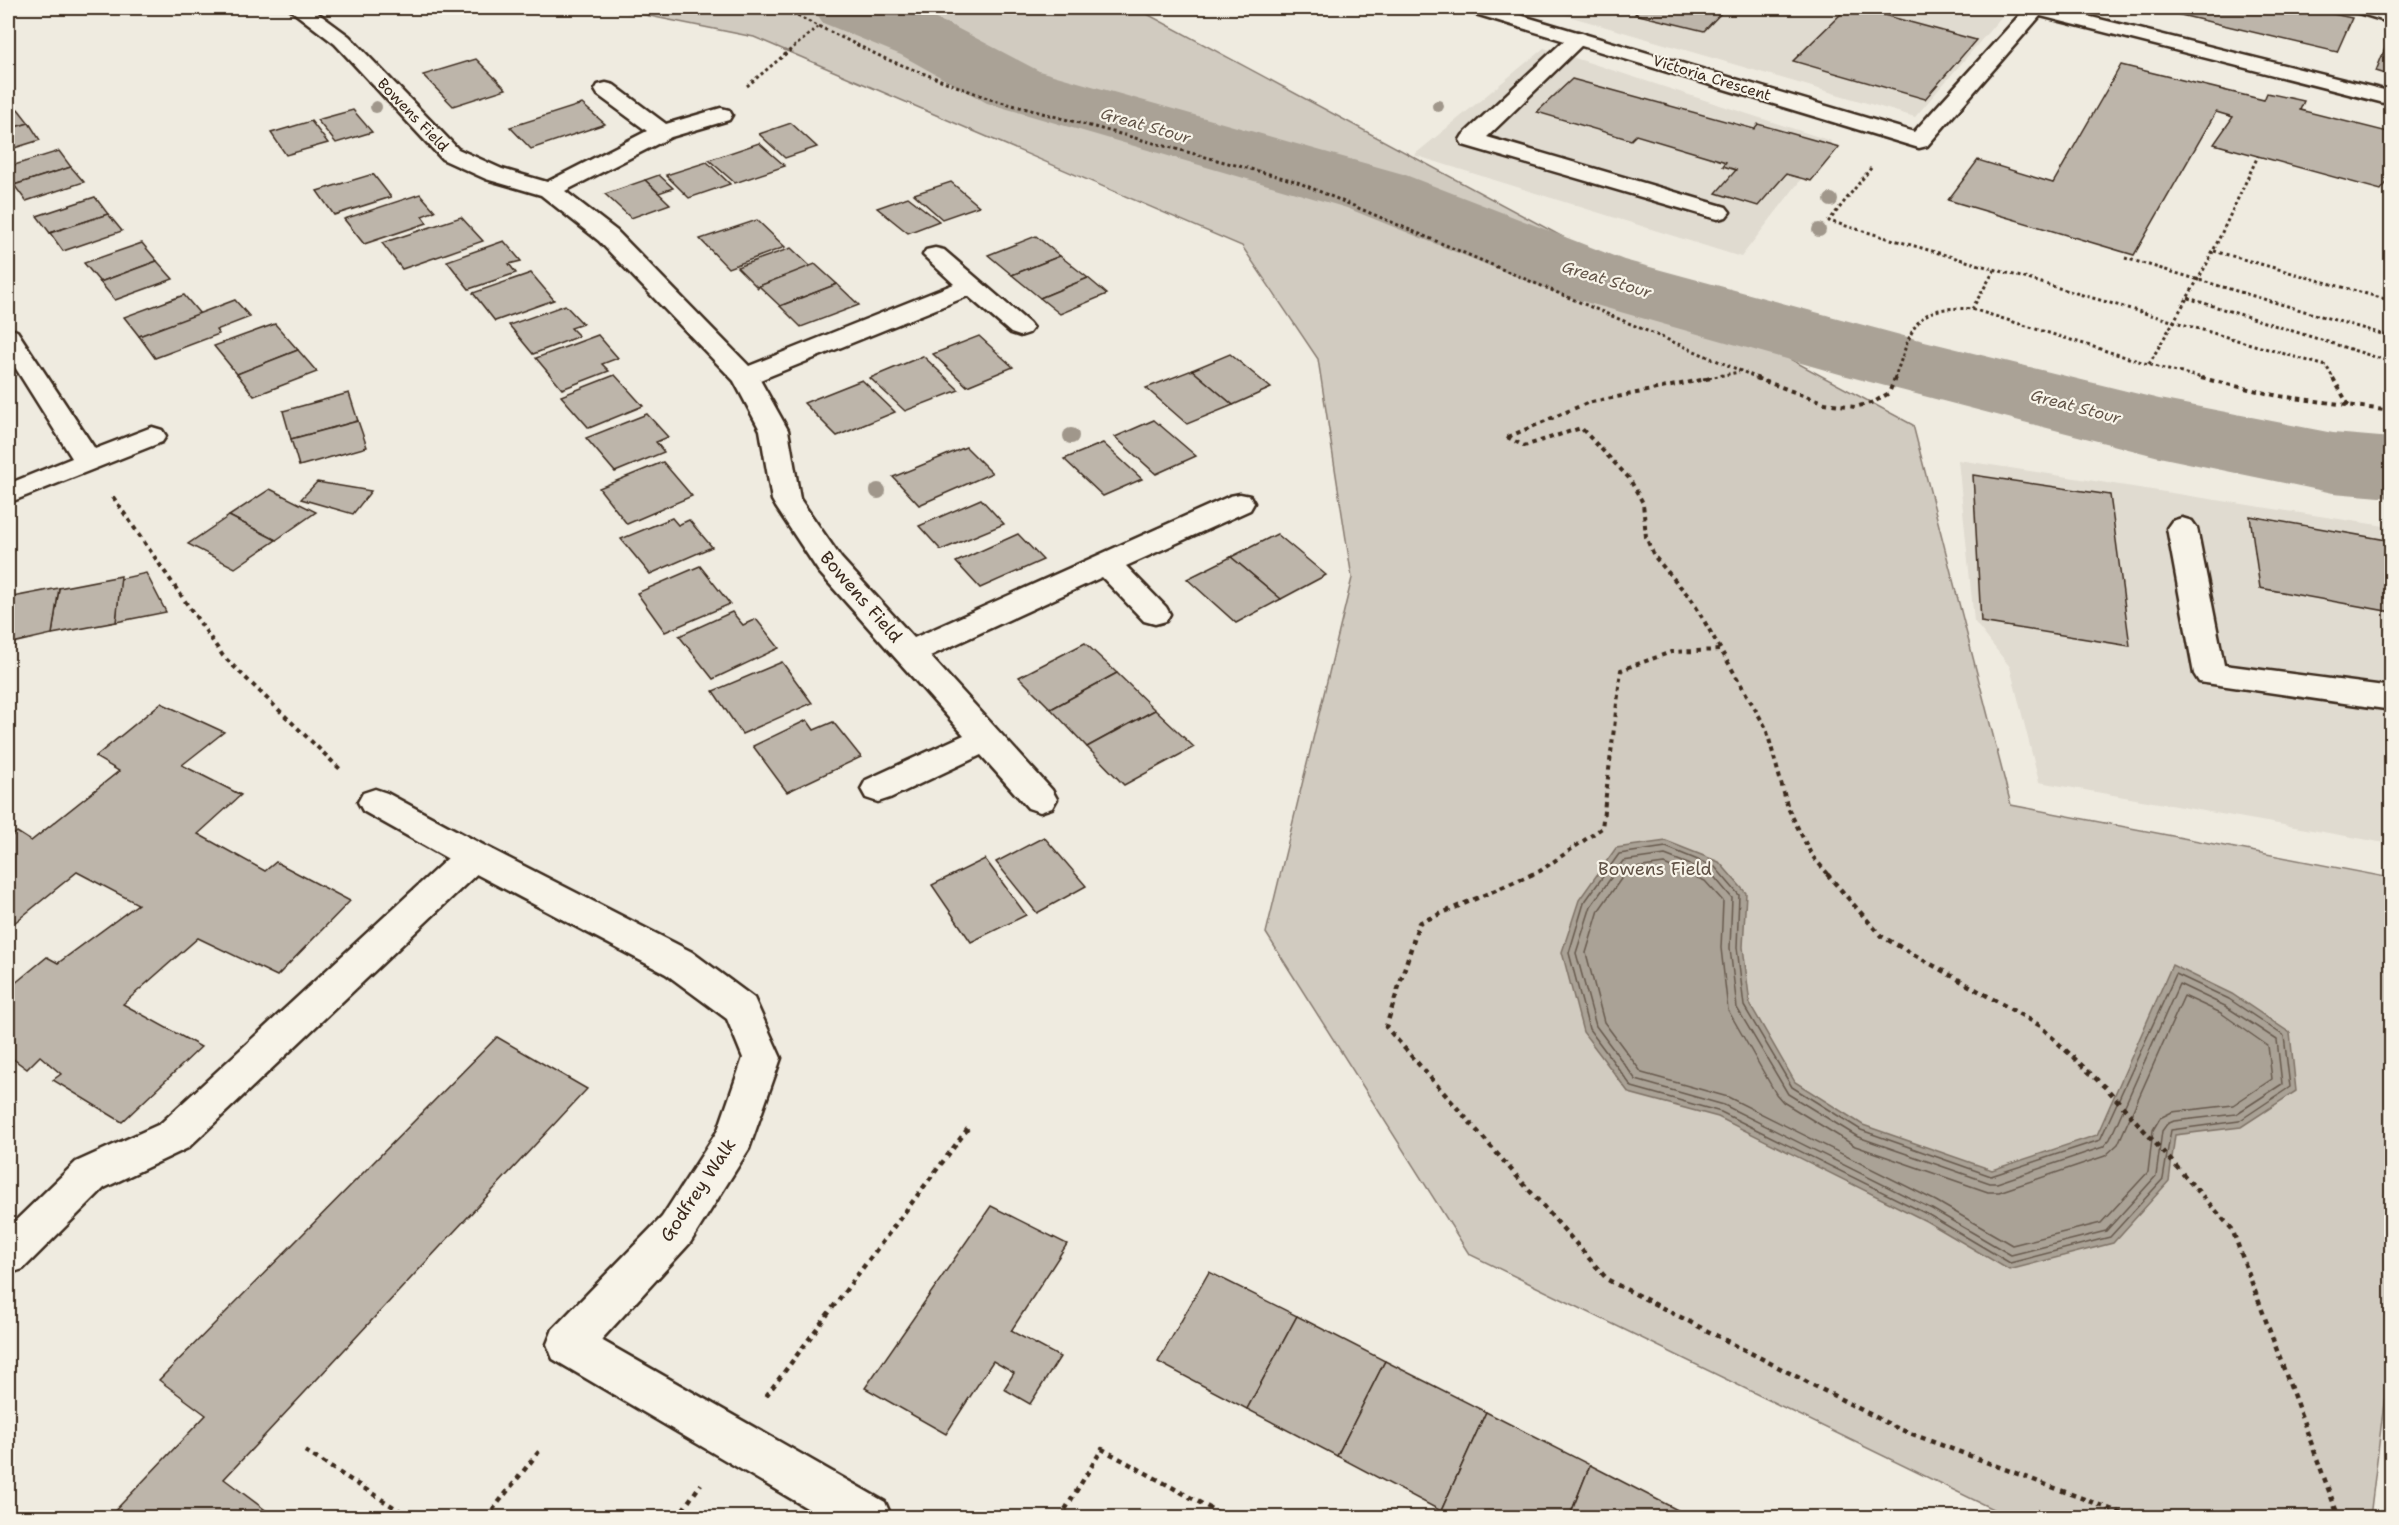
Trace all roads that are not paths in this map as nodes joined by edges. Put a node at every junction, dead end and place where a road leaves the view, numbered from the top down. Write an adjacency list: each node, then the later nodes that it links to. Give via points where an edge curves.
1 (298, 8): 11 (street, Bowens Field, via 342,40 450,154 494,174)
2 (1476, 8): 6 (street, Victoria Crescent)
3 (2037, 8): 6 (street, Victoria Crescent, via 1919,141); 8 (street)
4 (2362, 8): 5 (street)
5 (2391, 17)
6 (1578, 38): 12 (street, via 1471,140)
7 (606, 90): 10 (street)
8 (2391, 99)
9 (722, 115): 10 (street)
10 (663, 132): 11 (street)
11 (549, 190): 17 (street, Bowens Field, via 608,236)
12 (1718, 212)
13 (935, 255): 14 (street)
14 (971, 286): 15 (street); 17 (street)
15 (1020, 328)
16 (8, 336): 19 (street)
17 (745, 377): 25 (street, Bowens Field, via 774,430 786,500 830,565)
18 (152, 436): 19 (street)
19 (89, 462): 20 (street)
20 (8, 494)
21 (1240, 503): 23 (street, Bowens Field)
22 (2182, 528): 26 (street, via 2210,674)
23 (1107, 564): 24 (street); 25 (street, Bowens Field)
24 (1155, 614)
25 (909, 653): 27 (street, Bowens Field)
26 (2391, 699)
27 (987, 738): 28 (street); 29 (street, Bowens Field)
28 (878, 789)
29 (1040, 799)
30 (375, 802): 31 (street, Godfrey Walk)
31 (473, 856): 32 (street, via 174,1136 90,1175); 33 (street, Godfrey Walk, via 679,963 741,1009 762,1058 735,1137 676,1230 568,1344)
32 (8, 1255)
33 (869, 1518)

